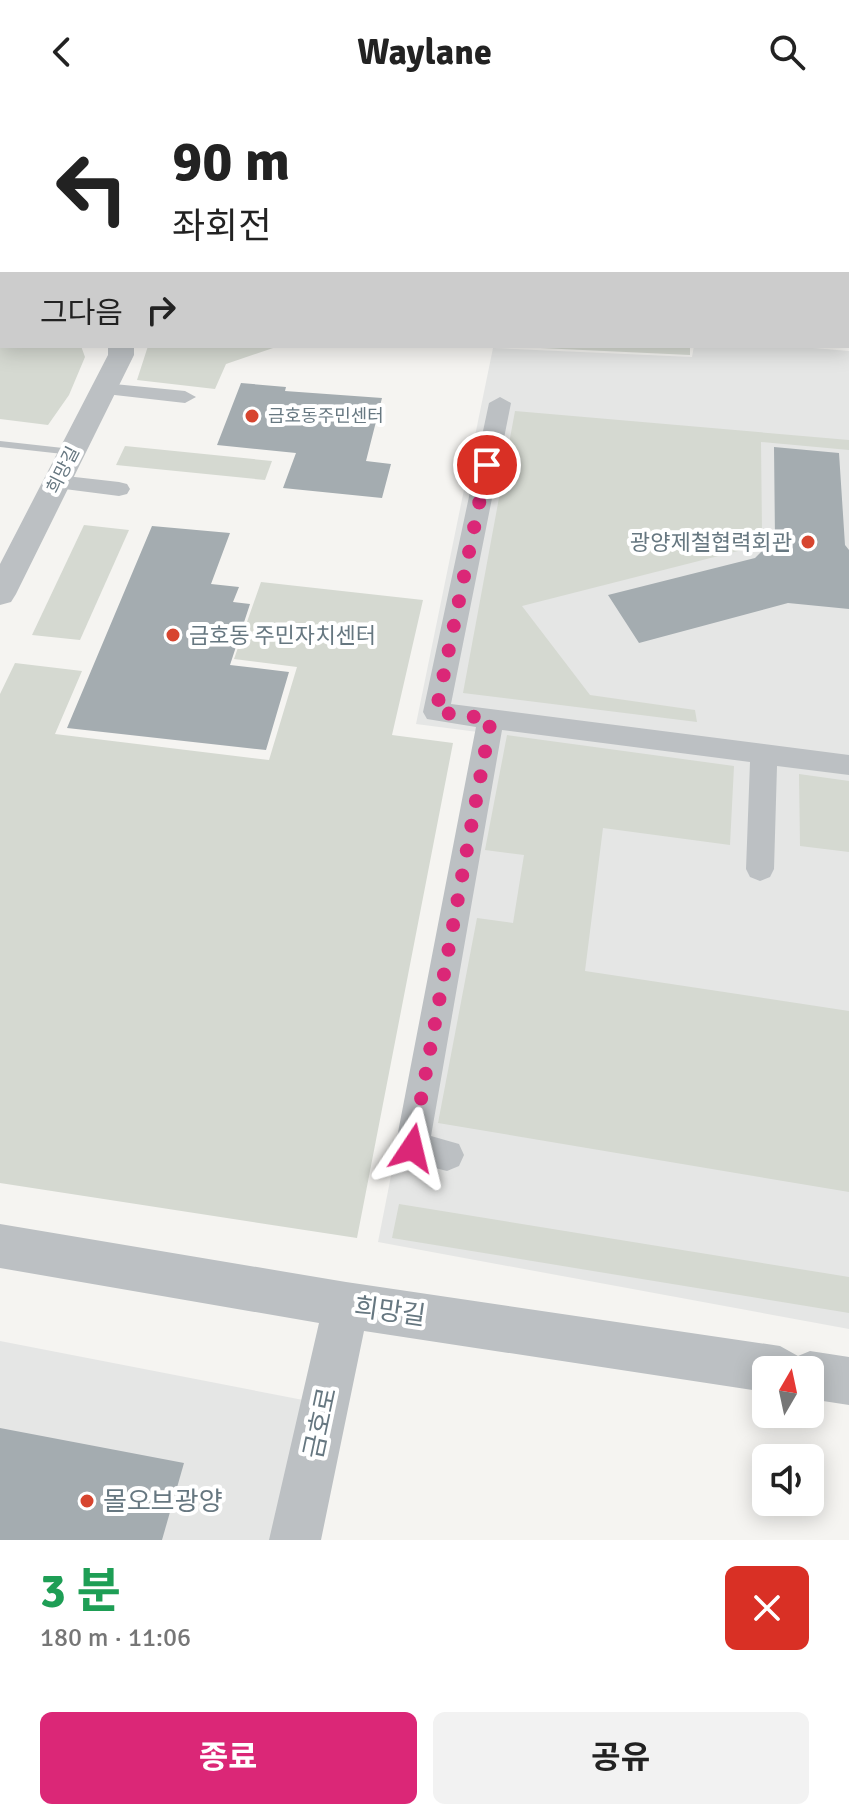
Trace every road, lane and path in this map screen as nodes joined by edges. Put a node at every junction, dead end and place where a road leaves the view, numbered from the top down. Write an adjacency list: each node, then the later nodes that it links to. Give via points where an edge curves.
1 (121, 348): 2 (street, 희망길)
2 (104, 389): 3 (street); 6 (street, 희망길)
3 (185, 397)
4 (500, 403): 10 (street, via 436,712)
5 (0, 444): 6 (lane)
6 (72, 452): 7 (street, 희망길)
7 (57, 482): 8 (street); 9 (street, 희망길)
8 (119, 489)
9 (0, 594)
10 (491, 719): 11 (street); 14 (street, via 412,1148)
11 (764, 755): 12 (street); 13 (street)
12 (849, 765)
13 (760, 869)
14 (447, 1155)
15 (0, 1246): 16 (street, 희망길)
16 (346, 1305): 17 (street, 희망길); 20 (street, 금호로)
17 (752, 1366)
18 (824, 1377): 19 (street)
19 (849, 1381)
20 (295, 1540)

